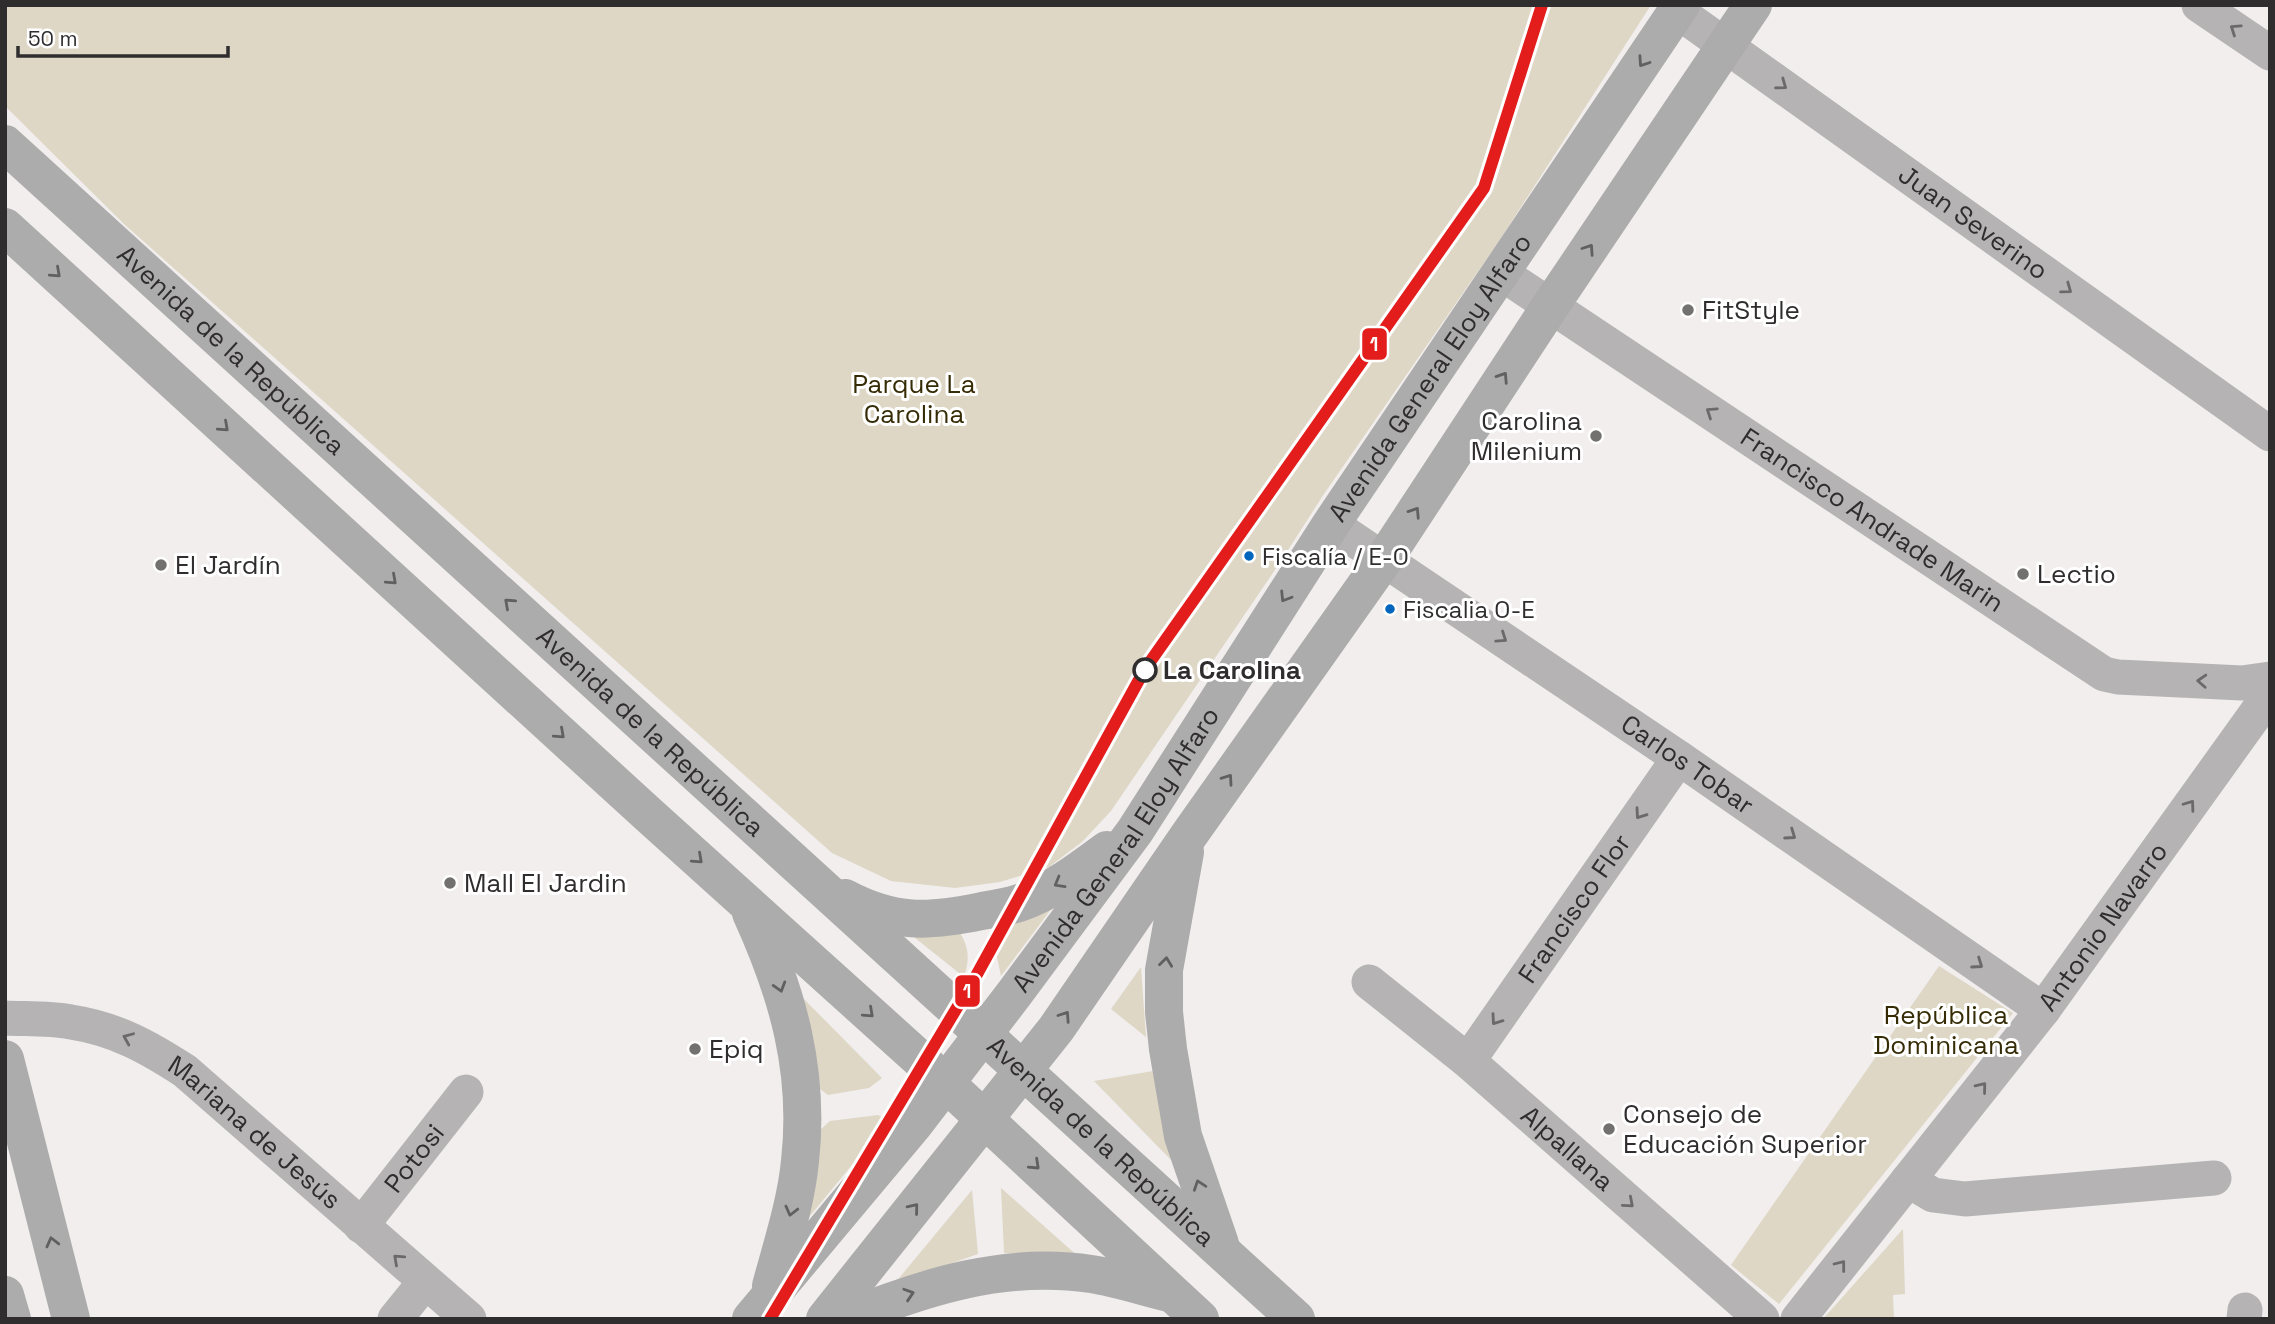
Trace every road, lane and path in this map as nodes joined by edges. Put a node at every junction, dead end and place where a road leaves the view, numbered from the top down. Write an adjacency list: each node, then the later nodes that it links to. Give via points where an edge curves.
1 (1753, 5): 4 (main road, Avenida General Eloy Alfaro)
2 (2199, 5): 5 (street, one-way to 2)
3 (1679, 8): 4 (street, Juan Severino); 8 (main road, Avenida General Eloy Alfaro, one-way to 8)
4 (1726, 46): 9 (main road, Avenida General Eloy Alfaro, one-way to 4); 10 (street, Juan Severino, one-way to 10)
5 (2270, 53)
6 (5, 144): 18 (main road, Avenida de la República, one-way to 6)
7 (5, 227): 19 (main road, one-way to 19)
8 (1501, 273): 9 (street, Francisco Andrade Marin); 11 (main road, Avenida General Eloy Alfaro)
9 (1551, 305): 12 (main road, Avenida General Eloy Alfaro, one-way to 9); 13 (street, Francisco Andrade Marin, one-way to 9, via 2242,683 2104,674)
10 (2270, 434)
11 (1331, 524): 12 (street, Carlos Tobar); 16 (main road, Avenida General Eloy Alfaro, one-way to 16)
12 (1385, 558): 15 (street, Carlos Tobar, one-way to 15); 17 (main road, Avenida General Eloy Alfaro, one-way to 12)
13 (2270, 679)
14 (2270, 694): 21 (street, Antonio Navarro, one-way to 14)
15 (1679, 758): 21 (street, Carlos Tobar, one-way to 21); 25 (street, Francisco Flor, one-way to 25)
16 (1135, 831): 18 (main road, one-way to 18, via 1073,874 1018,904 940,919 886,916); 23 (main road, Avenida General Eloy Alfaro)
17 (1189, 835): 26 (main road, Avenida General Eloy Alfaro, one-way to 17, via 1056,1029); 33 (main road, one-way to 17, via 1183,1136 1164,1012 1164,970)
18 (813, 880): 23 (main road, Avenida de la República)
19 (746, 902): 27 (main road, one-way to 27); 37 (main road, one-way to 37, via 769,951 791,1023 803,1097 794,1200)
20 (1369, 982): 25 (street, Alpallana)
21 (2043, 1010): 31 (street, Antonio Navarro, one-way to 21)
22 (5, 1018): 32 (street, Mariana de Jesús, one-way to 22, via 185,1072 146,1046 68,1021)
23 (984, 1034): 26 (main road, Avenida de la República); 27 (main road, Avenida General Eloy Alfaro)
24 (5, 1059): 40 (main road, one-way to 24)
25 (1468, 1061): 45 (street, Alpallana, one-way to 45)
26 (1017, 1078): 27 (main road, via 981,1068); 29 (main road, Avenida General Eloy Alfaro); 33 (main road, Avenida de la República); 38 (main road, via 1198,1253)
27 (945, 1083): 29 (main road); 37 (main road, Avenida General Eloy Alfaro)
28 (466, 1093): 32 (street, Potosi)
29 (985, 1119): 36 (main road, one-way to 36); 43 (main road, Avenida General Eloy Alfaro, one-way to 29)
30 (2214, 1178): 31 (street, via 1965,1199 1933,1195)
31 (1908, 1180): 46 (street, Antonio Navarro, one-way to 31)
32 (361, 1226): 34 (street, Mariana de Jesús, one-way to 32)
33 (1222, 1250): 38 (main road, Avenida de la República)
34 (425, 1282): 41 (street); 42 (street, Mariana de Jesús)
35 (5, 1295): 39 (main road)
36 (1186, 1306): 44 (main road, one-way to 36, via 944,1283 1048,1270 1092,1274)
37 (760, 1308)
38 (1284, 1308)
39 (12, 1319)
40 (71, 1319)
41 (395, 1319)
42 (469, 1319)
43 (825, 1319)
44 (845, 1319)
45 (1762, 1319)
46 (1798, 1319)

